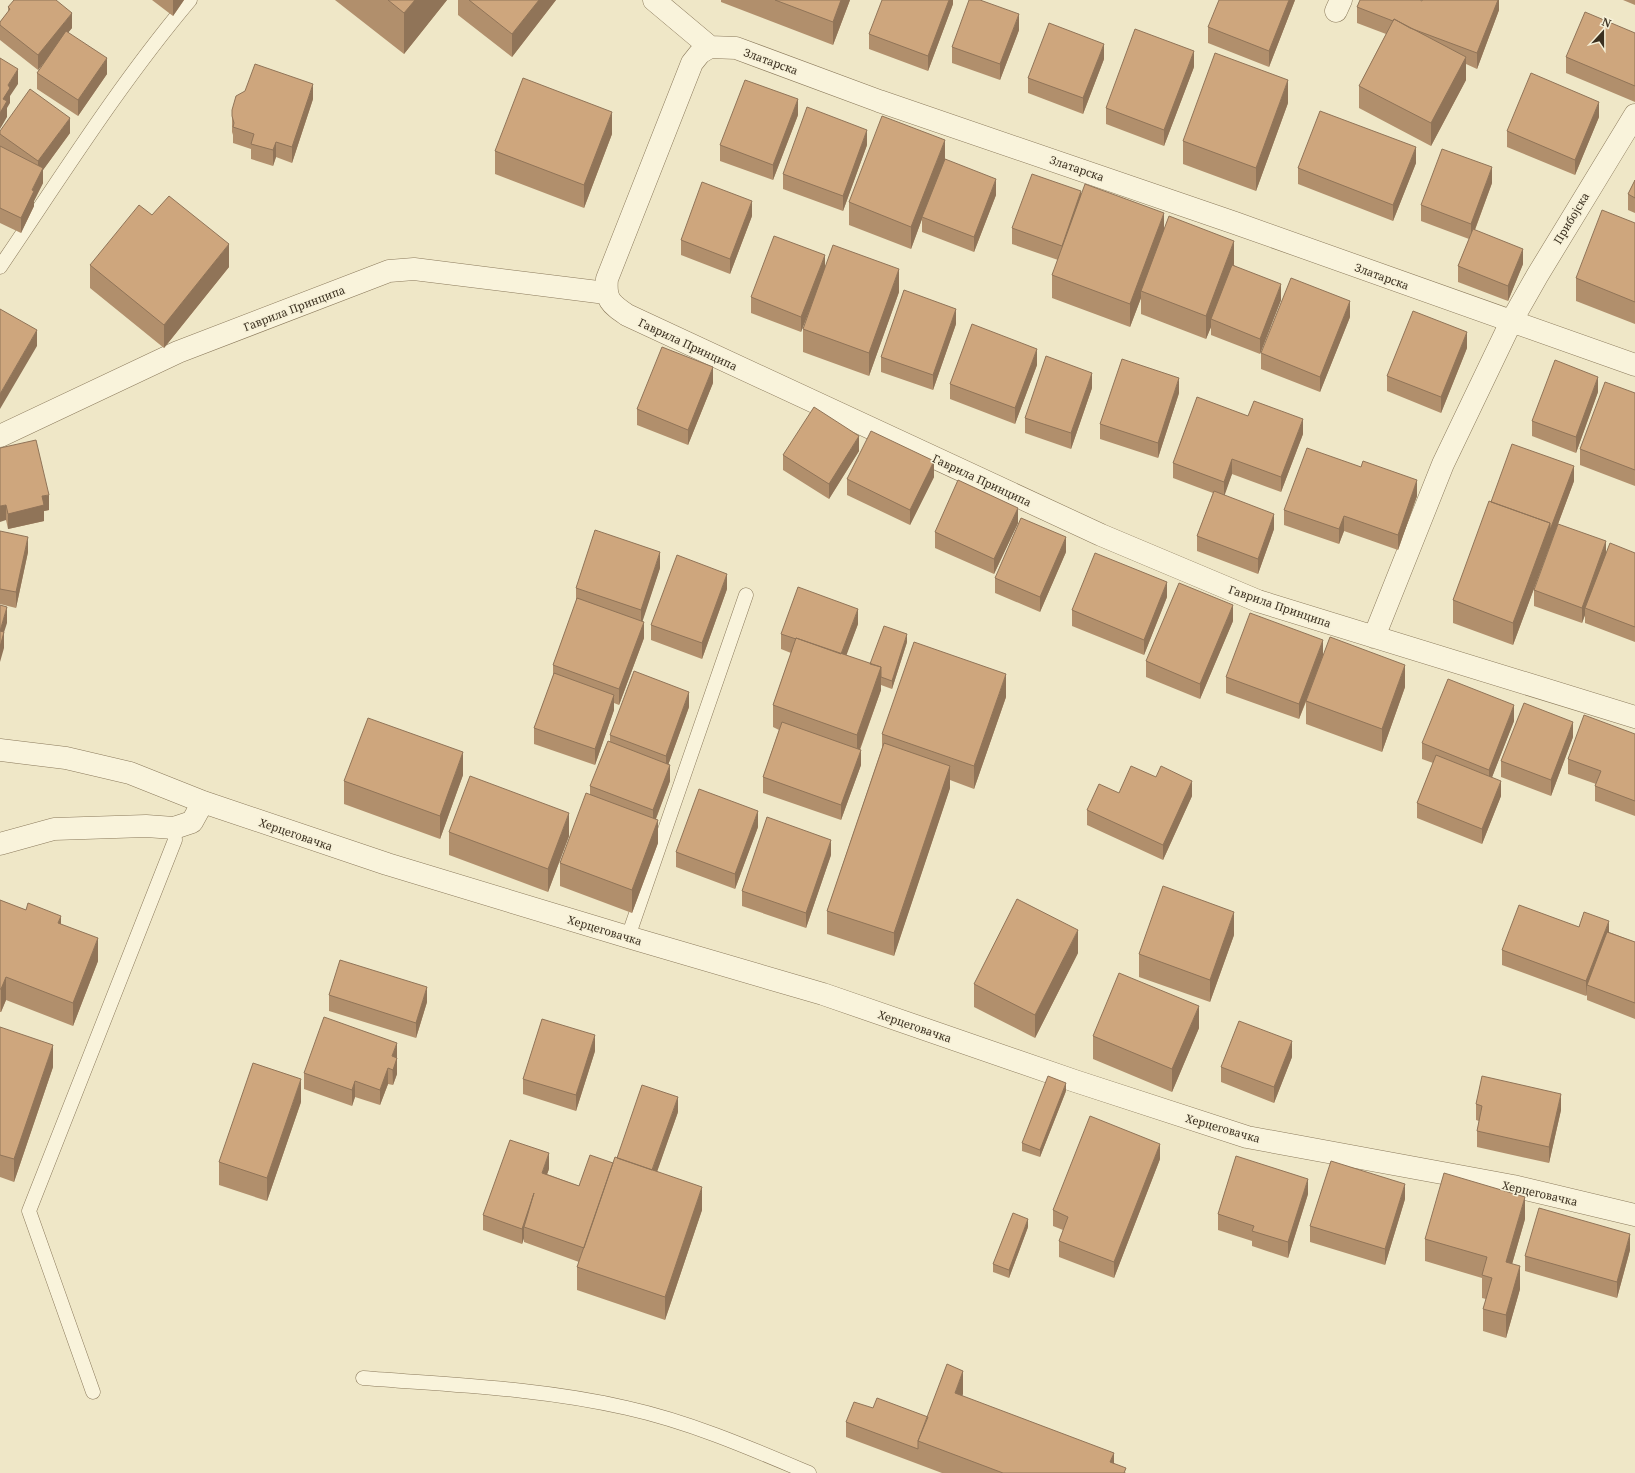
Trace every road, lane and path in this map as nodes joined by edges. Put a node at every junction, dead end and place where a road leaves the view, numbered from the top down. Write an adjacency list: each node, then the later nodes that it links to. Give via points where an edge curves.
1 (190, 0): 5 (lane, via 164,31 91,133)
2 (654, 0): 3 (street)
3 (710, 47): 6 (street, via 700,53 692,63 607,279); 7 (street, Златарска, via 736,48 879,101 1235,223)
4 (1635, 115): 7 (street, Прибојска)
5 (0, 267)
6 (606, 293): 9 (street, Гаврила Принципа, via 414,268 389,271 178,352); 11 (street, Гаврила Принципа, via 612,304 627,315 1101,535 1258,601)
7 (1510, 322): 8 (street, Златарска); 11 (street, via 1444,464)
8 (1635, 365)
9 (0, 436)
10 (746, 595): 17 (lane)
11 (1374, 637): 12 (street, Гаврила Принципа)
12 (1635, 717)
13 (0, 750): 14 (street, Херцеговачка, via 102,765 167,786)
14 (204, 802): 15 (street, via 192,822); 17 (street, Херцеговачка, via 388,864)
15 (174, 828): 16 (street, via 146,826 54,829); 20 (lane, via 175,840 29,1211)
16 (0, 844)
17 (628, 937): 18 (street, Херцеговачка, via 823,994 1247,1137 1513,1186)
18 (1635, 1215)
19 (363, 1378): 21 (lane, via 554,1394 628,1408 722,1436)
20 (93, 1392)
21 (809, 1473)

